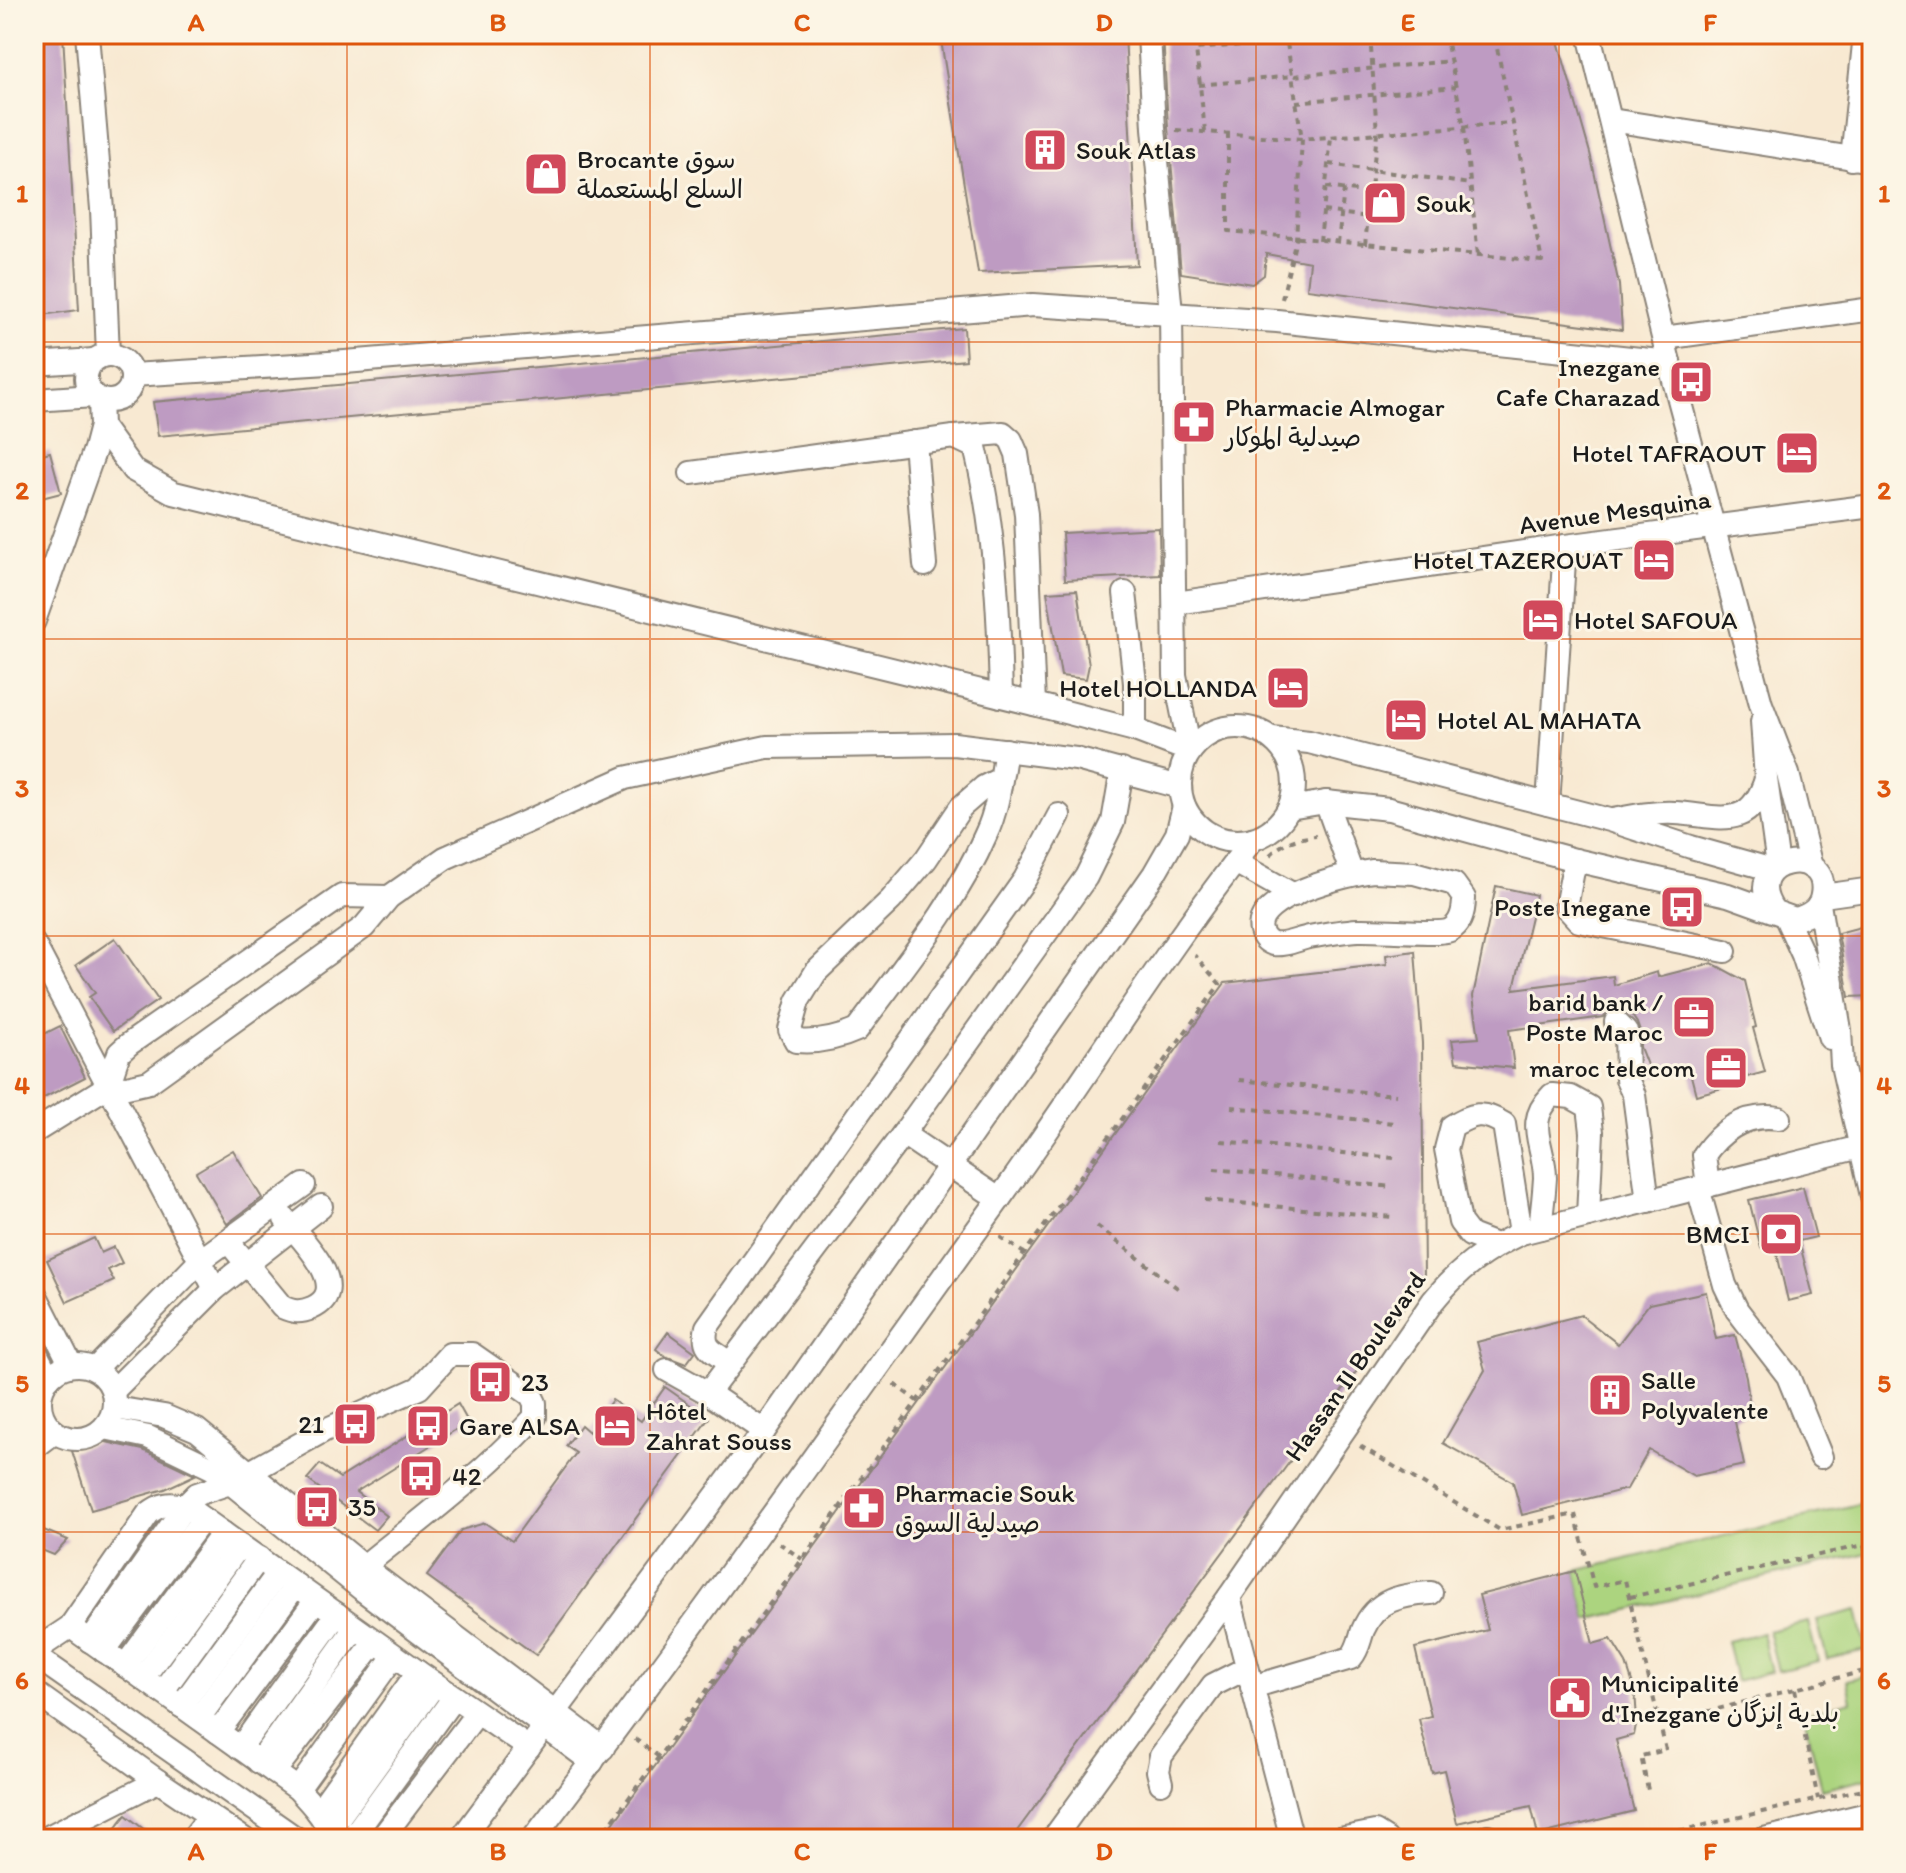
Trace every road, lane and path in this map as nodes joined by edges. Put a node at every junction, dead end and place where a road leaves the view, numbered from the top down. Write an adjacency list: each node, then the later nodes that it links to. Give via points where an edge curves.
1 (87, 34): 44 (street, via 102,209)
2 (1149, 34): 19 (street)
3 (1372, 34): 8 (path); 10 (path)
4 (1445, 34): 9 (path)
5 (1494, 34): 17 (path)
6 (1589, 34): 16 (street)
7 (1865, 34): 25 (street)
8 (1287, 43): 11 (path); 12 (path, via 1196,49)
9 (1451, 61): 10 (path); 13 (path)
10 (1372, 68): 11 (path); 14 (path)
11 (1292, 76): 12 (path); 15 (path)
12 (1199, 85): 20 (path)
13 (1456, 87): 14 (path); 18 (path)
14 (1376, 93): 15 (path); 22 (path)
15 (1296, 102): 24 (path)
16 (1611, 120): 25 (street); 43 (street)
17 (1513, 123): 18 (path); 39 (path, via 1542,261)
18 (1464, 127): 22 (path); 28 (path)
19 (1154, 128): 20 (path); 41 (street)
20 (1205, 131): 21 (path)
21 (1228, 133): 24 (path); 35 (path, via 1228,231)
22 (1377, 133): 23 (path); 27 (path)
23 (1331, 137): 24 (path); 26 (path)
24 (1302, 139): 35 (path)
25 (1862, 160)
26 (1329, 164): 27 (path); 29 (path)
27 (1373, 169): 28 (path); 31 (path)
28 (1470, 184): 39 (path)
29 (1326, 187): 30 (path); 32 (path)
30 (1344, 189): 31 (path); 33 (path)
31 (1371, 193): 34 (path)
32 (1323, 211): 33 (path); 36 (path)
33 (1342, 213): 34 (path); 37 (path)
34 (1368, 217): 38 (path)
35 (1296, 239): 36 (path); 42 (path)
36 (1320, 241): 37 (path)
37 (1338, 243): 38 (path)
38 (1365, 245): 39 (path)
39 (1478, 255)
40 (1872, 309): 43 (street)
41 (1171, 313): 42 (street); 47 (street, via 1033,305); 60 (street)
42 (1277, 321): 45 (street)
43 (1664, 338): 45 (street)
44 (101, 357): 46 (street); 47 (street, via 124,360); 48 (street, via 87,368 85,378)
45 (1669, 362): 55 (street)
46 (34, 364)
47 (132, 375): 48 (street, via 123,396)
48 (97, 398): 49 (street); 50 (street)
49 (34, 400)
50 (101, 426): 59 (street); 62 (street, via 133,470 174,493)
51 (954, 437): 52 (street); 62 (street, via 975,447 985,486 1000,629); 63 (street, via 1003,433 1017,454 1026,514)
52 (915, 442): 53 (street); 57 (street)
53 (691, 473)
54 (1872, 506): 55 (street, Avenue Mesquina)
55 (1715, 527): 56 (street, Avenue Mesquina); 64 (street)
56 (1565, 546): 60 (street, Avenue Mesquina); 74 (street)
57 (925, 565)
58 (1125, 593): 65 (street)
59 (40, 597): 61 (street)
60 (1176, 603): 68 (street, via 1175,675)
61 (34, 621)
62 (1001, 696): 63 (street)
63 (1034, 704): 65 (street)
64 (1761, 704): 71 (street); 81 (street, via 1788,774)
65 (1135, 730): 68 (street)
66 (1272, 738): 68 (street, via 1237,726 1219,729); 74 (street, via 1309,742); 75 (street, via 1293,770)
67 (1006, 750): 69 (street); 70 (street); 86 (street, via 954,744 767,747 625,778 445,858)
68 (1190, 751): 72 (street, via 1182,768)
69 (1122, 770): 72 (street); 101 (street, via 1113,822 1086,877)
70 (1000, 779): 70 (street, via 987,832 969,868 857,1030 815,1043 796,1041 790,1030 798,1001 816,972 891,900 961,807)
71 (1766, 779): 77 (street, via 1761,796 1734,818 1659,813); 82 (street)
72 (1182, 797): 78 (street, via 1199,826 1220,838); 105 (street, via 1177,834 1154,874)
73 (1326, 802): 75 (street); 79 (street, via 1389,809); 83 (street)
74 (1548, 804): 77 (street)
75 (1289, 808): 78 (street)
76 (1059, 815): 131 (street, via 1025,879 707,1327 706,1346)
77 (1609, 820): 82 (street, via 1704,852)
78 (1253, 839): 80 (street)
79 (1575, 860): 88 (street, via 1717,892); 91 (street, via 1566,907 1579,921)
80 (1235, 862): 85 (street); 111 (street)
81 (1811, 867): 82 (street, via 1794,861); 87 (street, via 1819,875)
82 (1776, 868): 88 (street, via 1768,877 1766,894)
83 (1352, 874): 85 (street); 85 (street, via 1393,871 1454,884 1464,898 1460,920 1441,933 1359,930 1277,945 1269,942 1260,928 1262,920)
84 (1872, 889): 87 (street)
85 (1294, 895)
86 (389, 897): 95 (street, via 364,927 149,1082); 95 (street, via 342,896 129,1044 119,1053)
87 (1821, 900): 88 (street, via 1805,917); 93 (street)
88 (1780, 914): 93 (street, via 1803,955)
89 (34, 944): 95 (street)
90 (1204, 945): 124 (path, via 1196,957 1220,984)
91 (1725, 951)
92 (1616, 1022): 113 (street, via 1626,1032 1627,1079 1634,1095)
93 (1842, 1065): 103 (street)
94 (1239, 1080): 96 (path)
95 (108, 1086): 100 (street); 125 (street)
96 (1396, 1095)
97 (1231, 1107): 99 (path)
98 (1779, 1118): 109 (street, via 1729,1126 1714,1139 1704,1155)
99 (1395, 1123)
100 (34, 1132)
101 (903, 1134): 105 (street); 131 (street)
102 (1221, 1141): 104 (path)
103 (1860, 1147): 109 (street, Hassan II Boulevard); 110 (street)
104 (1394, 1158)
105 (951, 1164): 111 (street); 141 (street)
106 (1214, 1169): 108 (path)
107 (304, 1185): 115 (street)
108 (1393, 1187)
109 (1703, 1187): 113 (street, Hassan II Boulevard); 145 (street, via 1731,1297 1788,1376)
110 (1872, 1196)
111 (999, 1199): 118 (street)
112 (1205, 1200): 117 (path)
113 (1648, 1201): 116 (street, Hassan II Boulevard)
114 (321, 1206): 120 (street)
115 (274, 1207): 120 (street); 122 (street)
116 (1588, 1216): 121 (street, Hassan II Boulevard); 121 (street, via 1589,1107 1552,1095 1540,1107 1536,1129 1545,1175)
117 (1392, 1217)
118 (979, 1224): 124 (path); 135 (street)
119 (1097, 1226): 128 (path)
120 (293, 1229): 126 (street); 126 (street, via 328,1276 318,1305 301,1312 282,1307)
121 (1531, 1231): 123 (street, Hassan II Boulevard); 123 (street, via 1504,1124 1492,1116 1472,1115 1452,1126 1446,1149 1449,1175 1460,1222 1470,1235)
122 (228, 1241): 125 (street); 126 (street)
123 (1496, 1245): 143 (street, Hassan II Boulevard, via 1451,1279)
124 (1024, 1253): 138 (path)
125 (202, 1259): 127 (street); 133 (street)
126 (247, 1266): 127 (street)
127 (215, 1289): 139 (street)
128 (1180, 1290)
129 (34, 1292): 132 (street)
130 (34, 1349): 136 (street)
131 (730, 1363): 137 (street)
132 (71, 1365): 133 (street); 136 (street)
133 (95, 1369): 139 (street, via 109,1382)
134 (667, 1370): 137 (street)
135 (876, 1370): 138 (path); 148 (street)
136 (49, 1378): 140 (street)
137 (708, 1393): 141 (street)
138 (917, 1401): 151 (path)
139 (111, 1409): 142 (street, via 89,1437); 146 (street, via 148,1437)
140 (38, 1414): 142 (street)
141 (764, 1431): 174 (street)
142 (55, 1432): 144 (street)
143 (1341, 1434): 156 (street, Hassan II Boulevard); 157 (path, via 1500,1530 1575,1514 1594,1587 1625,1580)
144 (34, 1448)
145 (1821, 1457)
146 (239, 1477): 147 (street, via 197,1494); 153 (street); 153 (street, via 325,1430 419,1388 450,1354 472,1354 531,1395 535,1417)
147 (194, 1512): 149 (street); 160 (street, via 164,1504 148,1514); 162 (street)
148 (760, 1530): 151 (path); 176 (street)
149 (231, 1539): 150 (street); 166 (street)
150 (259, 1558): 154 (street); 171 (street)
151 (802, 1559): 181 (path)
152 (1872, 1577): 157 (path, via 1864,1545)
153 (368, 1578): 174 (street)
154 (287, 1579): 158 (street); 172 (street)
155 (1431, 1593): 167 (street, via 1402,1595 1381,1604 1351,1658)
156 (1229, 1597): 167 (street); 201 (street, Hassan II Boulevard)
157 (1630, 1597): 175 (path)
158 (316, 1600): 159 (street); 177 (street)
159 (346, 1621): 161 (street); 178 (street); 182 (street)
160 (70, 1627): 162 (street); 163 (street)
161 (375, 1642): 164 (street); 182 (street)
162 (97, 1646): 166 (street)
163 (34, 1653): 195 (street)
164 (394, 1656): 168 (street); 186 (street)
165 (1872, 1669): 169 (path)
166 (134, 1672): 171 (street)
167 (1250, 1677): 184 (street, via 1213,1685 1161,1756); 202 (street)
168 (436, 1684): 173 (street); 191 (street); 196 (street)
169 (1795, 1689): 175 (path); 188 (path)
170 (34, 1692): 183 (street)
171 (162, 1692): 172 (street)
172 (190, 1712): 177 (street)
173 (477, 1713): 179 (street); 197 (street)
174 (550, 1720): 179 (street); 180 (street)
175 (1660, 1724): 187 (path, via 1666,1750 1641,1756)
176 (618, 1727): 180 (street); 181 (path)
177 (218, 1732): 178 (street)
178 (240, 1748): 182 (street)
179 (529, 1748): 198 (street)
180 (597, 1755): 199 (street)
181 (659, 1757): 200 (path)
182 (267, 1767): 186 (street)
183 (158, 1781): 190 (street); 192 (street)
184 (1161, 1783)
185 (1872, 1787): 188 (path)
186 (298, 1789): 191 (street)
187 (1649, 1795)
188 (1818, 1799): 205 (path, via 1674,1832)
189 (1872, 1813): 206 (street)
190 (209, 1817): 193 (street); 194 (street)
191 (326, 1827)
192 (44, 1839)
193 (192, 1839)
194 (244, 1839)
195 (297, 1839)
196 (351, 1839)
197 (381, 1839)
198 (461, 1839)
199 (533, 1839)
200 (599, 1839)
201 (1053, 1839)
202 (1292, 1839)
203 (1340, 1839): 204 (street, via 1375,1832)
204 (1386, 1839)
205 (1675, 1839)
206 (1764, 1839)

